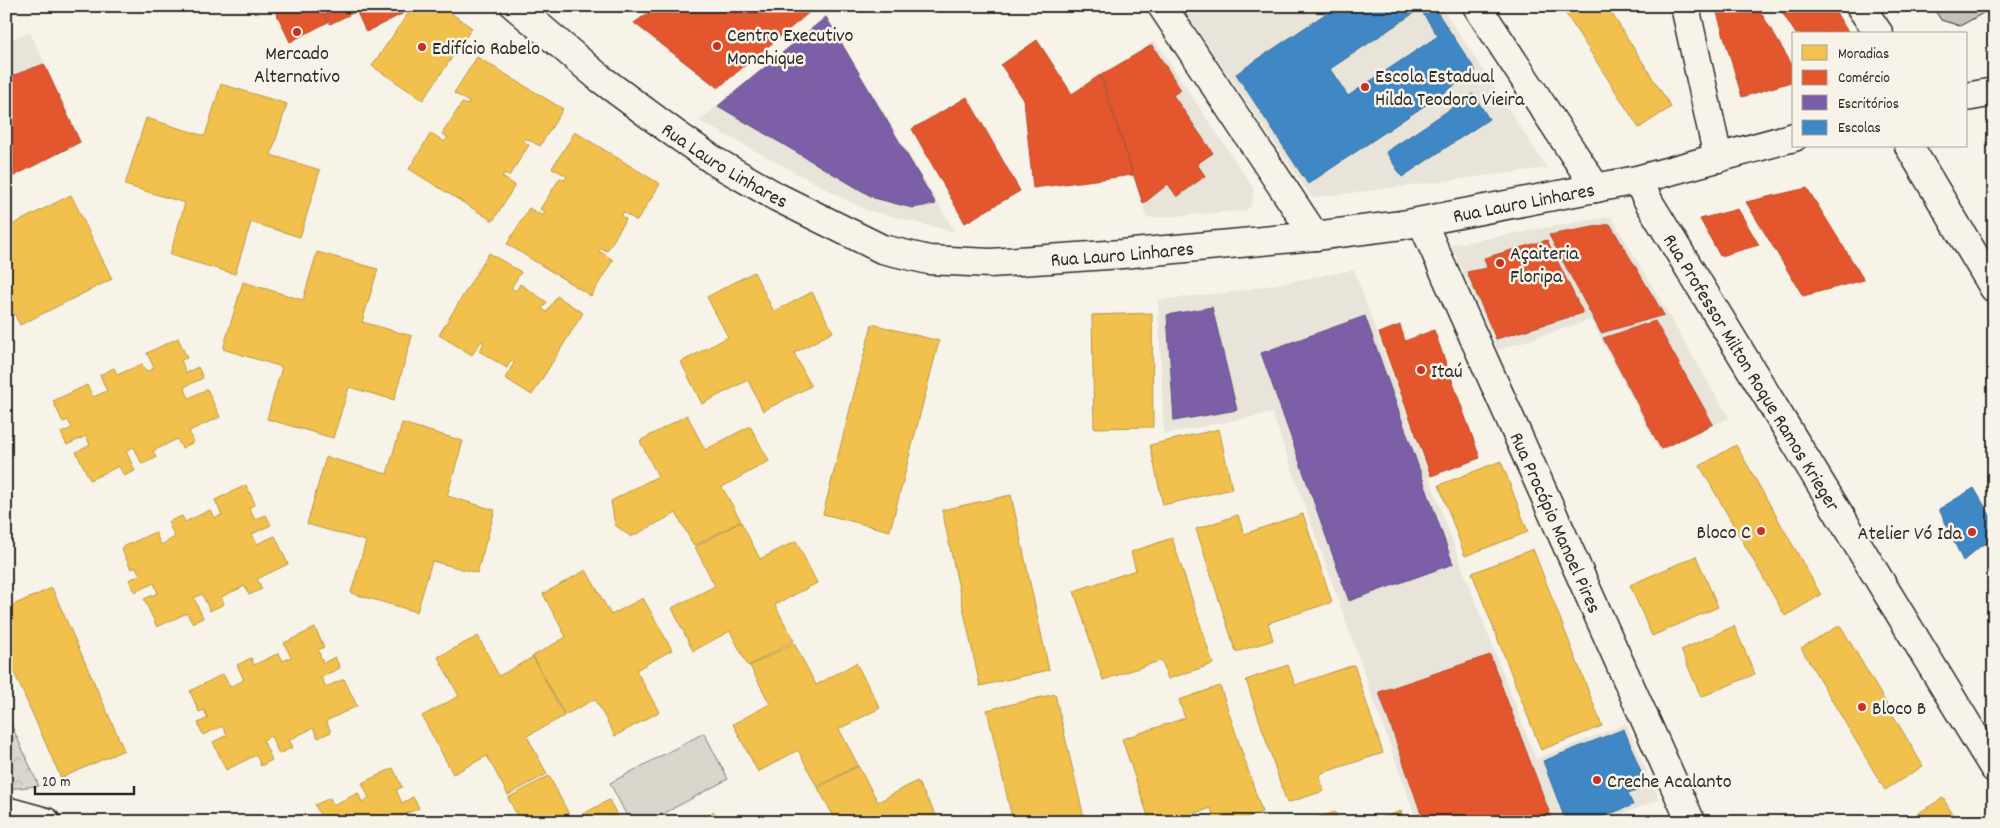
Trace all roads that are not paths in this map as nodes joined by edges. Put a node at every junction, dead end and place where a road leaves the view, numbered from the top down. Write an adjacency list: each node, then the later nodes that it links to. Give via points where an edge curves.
1 (515, 6): 15 (street, Rua Lauro Linhares, via 602,79 716,162 777,197 882,249 929,260 990,263)
2 (1162, 6): 15 (street)
3 (1477, 6): 13 (street)
4 (1685, 6): 11 (street)
5 (1860, 6): 6 (street)
6 (1878, 32)
7 (1994, 92): 8 (street)
8 (1968, 96)
9 (1792, 139): 11 (street, Rua Lauro Linhares)
10 (1910, 148): 16 (street)
11 (1718, 158): 12 (street, Rua Lauro Linhares)
12 (1638, 180): 13 (street, Rua Lauro Linhares); 17 (street, Rua Professor Milton Roque Ramos Krieger, via 1655,213)
13 (1596, 188): 14 (street, Rua Lauro Linhares)
14 (1422, 222): 15 (street, Rua Lauro Linhares); 20 (street, Rua Procópio Manoel Pires)
15 (1315, 236)
16 (1994, 288)
17 (1994, 768)
18 (6, 811): 19 (street)
19 (46, 822)
20 (1691, 822)

